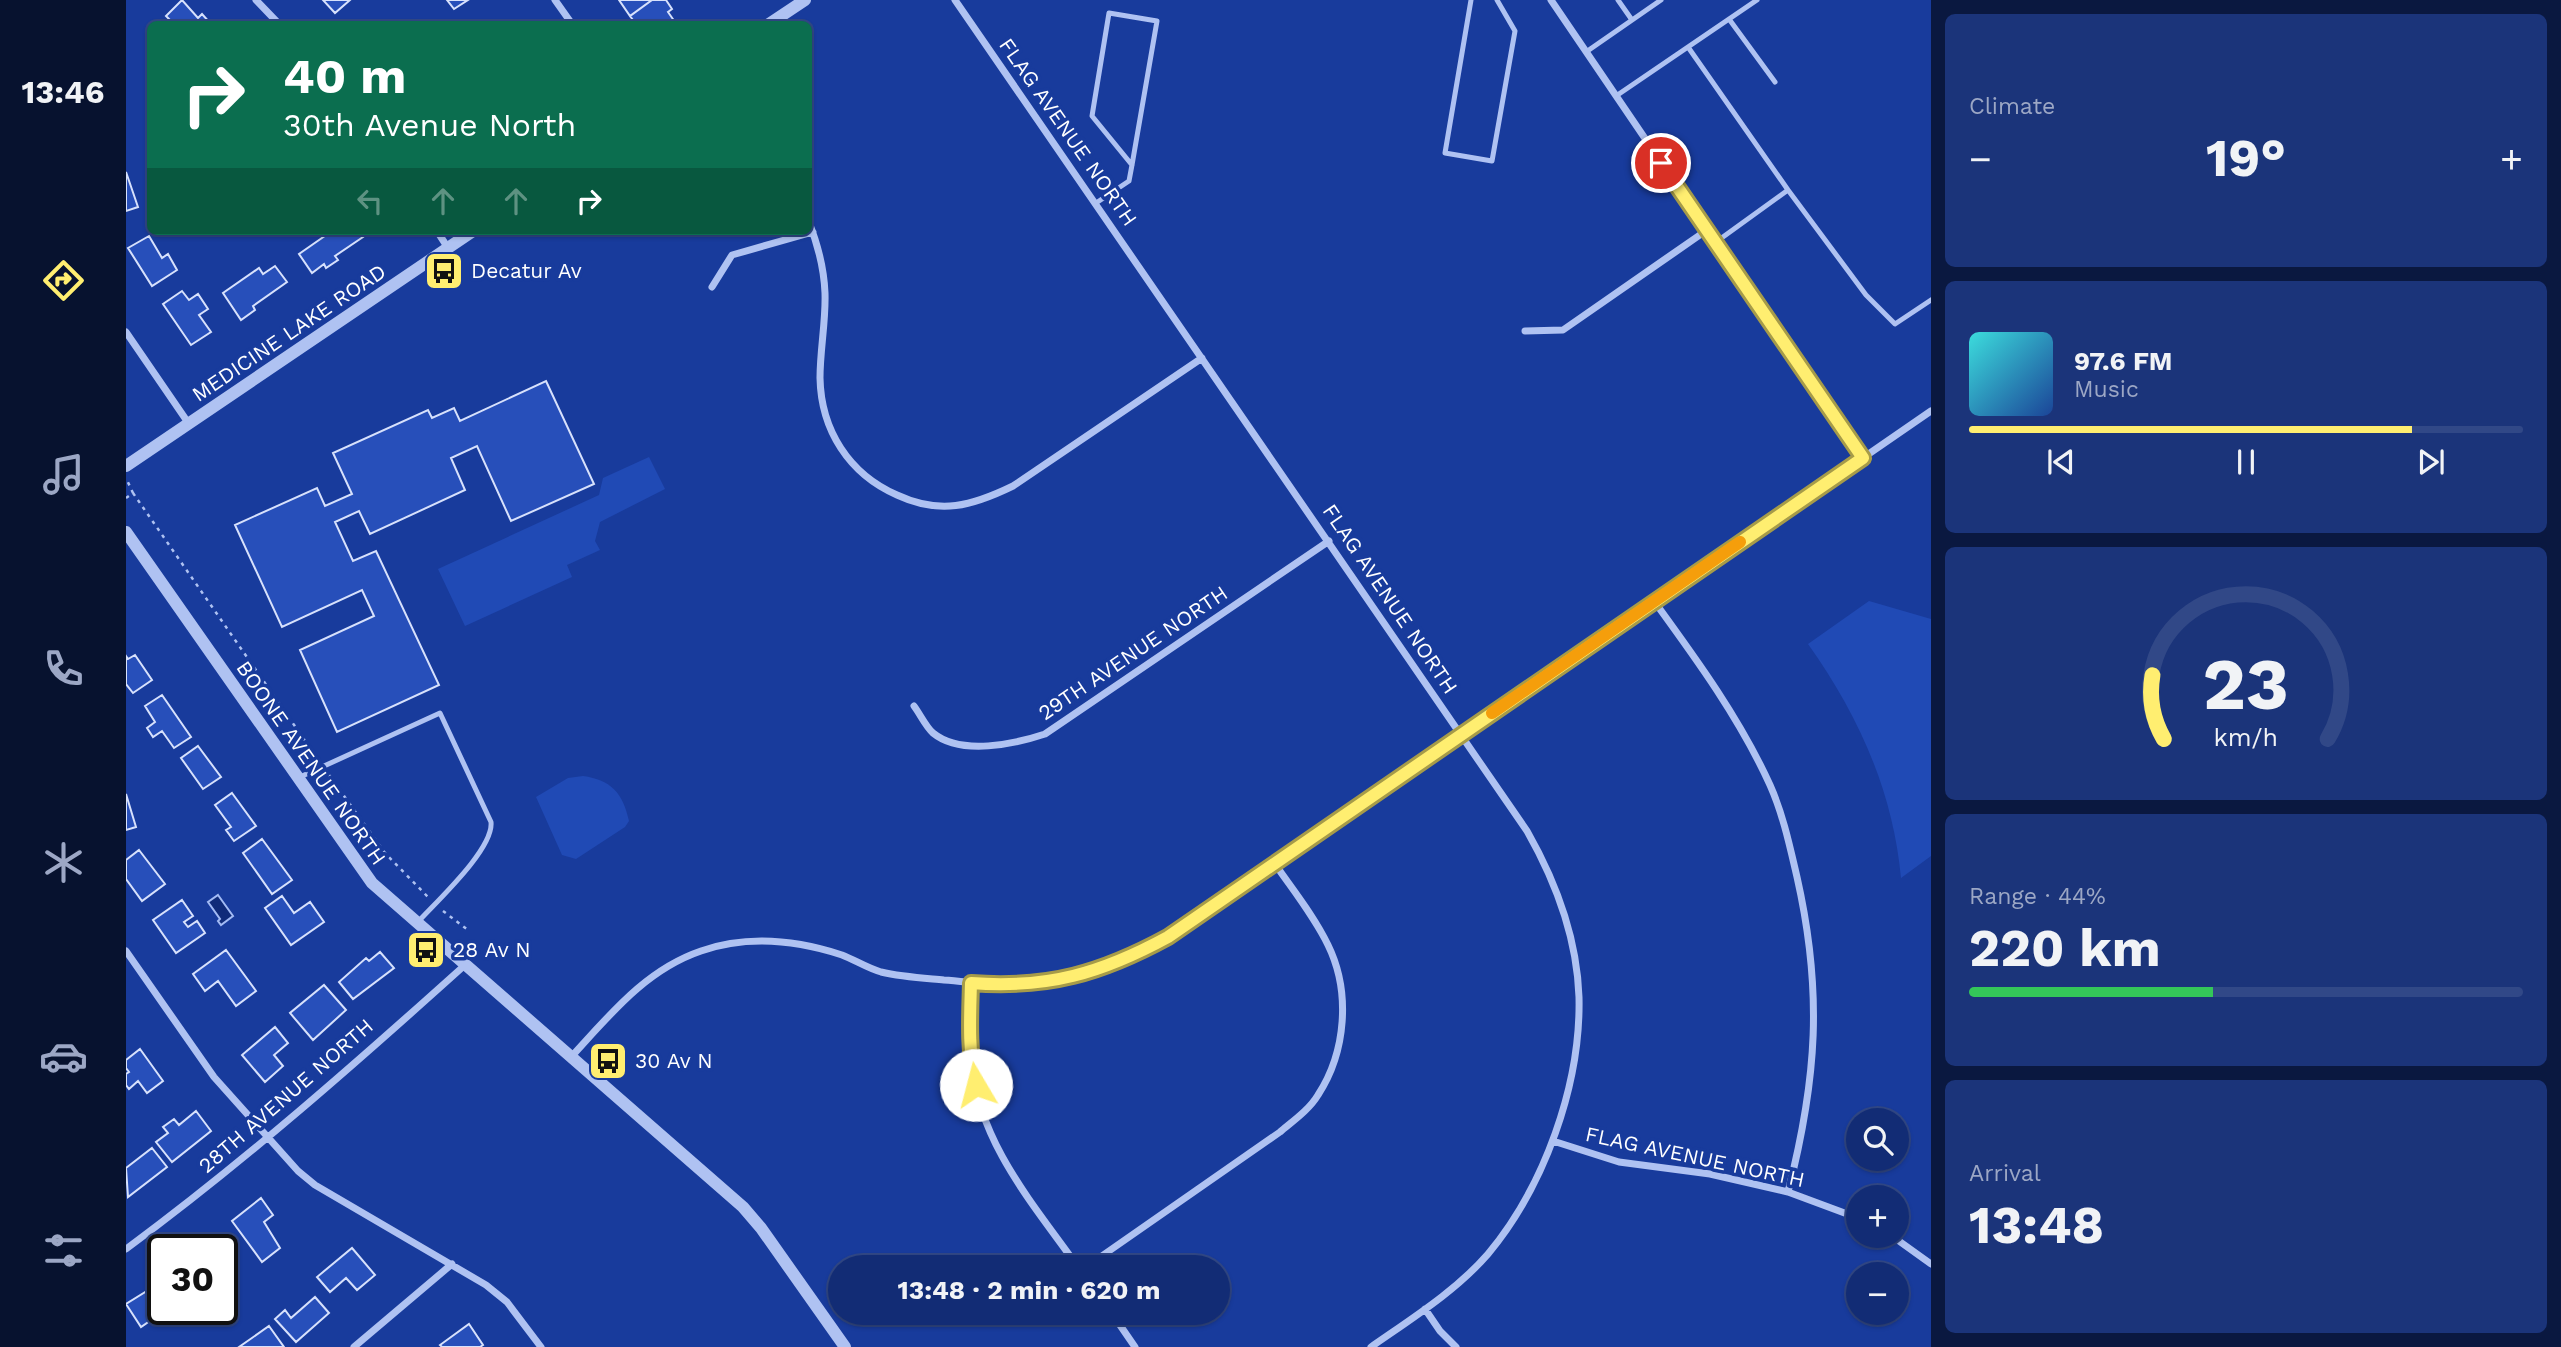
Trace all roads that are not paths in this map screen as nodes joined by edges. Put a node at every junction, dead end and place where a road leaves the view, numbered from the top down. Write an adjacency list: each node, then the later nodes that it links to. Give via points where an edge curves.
1 (256, 0): 13 (street)
2 (555, 0): 14 (street)
3 (805, 0): 15 (street)
4 (955, 0): 22 (street, FLAG AVENUE NORTH)
5 (1471, 0): 6 (lane, via 1445,153 1492,161 1515,31)
6 (1497, 0)
7 (1618, 0): 12 (lane)
8 (1661, 0): 12 (lane)
9 (1757, 0): 11 (lane)
10 (1555, 2): 17 (street)
11 (1729, 19): 16 (lane); 18 (lane)
12 (1632, 20): 17 (lane)
13 (276, 21)
14 (570, 21)
15 (774, 21)
16 (1688, 47): 19 (lane); 21 (lane)
17 (1586, 52): 19 (street)
18 (1775, 82)
19 (1616, 96): 23 (street)
20 (1132, 165): 20 (lane, via 1157,21 1109,13 1092,117); 22 (lane, via 1129,181)
21 (1788, 190): 28 (lane); 31 (lane, via 1866,295 1895,324)
22 (1096, 203): 34 (street, FLAG AVENUE NORTH)
23 (1707, 230): 28 (street); 32 (street, via 1563,330)
24 (813, 232): 34 (street, via 825,293 820,379 832,435 860,472 880,487 929,507 984,501 1013,486)
25 (440, 235): 29 (street)
26 (467, 235): 29 (street, MEDICINE LAKE ROAD)
27 (803, 235): 30 (street, via 732,256)
28 (1716, 242): 37 (street)
29 (448, 248): 36 (street, MEDICINE LAKE ROAD)
30 (712, 287)
31 (1931, 300)
32 (1525, 331)
33 (126, 332): 36 (street)
34 (1202, 358): 40 (street, FLAG AVENUE NORTH)
35 (1931, 411): 37 (street)
36 (189, 424): 38 (street, MEDICINE LAKE ROAD)
37 (1863, 458): 41 (street)
38 (126, 466)
39 (126, 532): 44 (street, BOONE AVENUE NORTH)
40 (1329, 541): 42 (street, 29TH AVENUE NORTH, via 1045,734 990,747 955,743 933,733); 43 (street, FLAG AVENUE NORTH)
41 (1654, 601): 43 (street); 53 (street, via 1708,674 1747,741 1771,787 1797,874 1814,976 1815,1042 1807,1109)
42 (914, 706)
43 (1461, 734): 45 (street); 52 (street, FLAG AVENUE NORTH, via 1527,831 1547,867 1566,919 1579,997 1567,1094)
44 (297, 778): 46 (street, BOONE AVENUE NORTH, via 372,883); 46 (lane, via 440,713 492,830 480,851)
45 (1275, 864): 49 (street, via 1168,937 1127,959 1081,976 1039,983); 58 (street, via 1323,937 1339,975 1341,1040 1332,1069 1317,1097 1280,1132)
46 (417, 923): 48 (street, BOONE AVENUE NORTH)
47 (126, 951): 51 (street, via 192,1048)
48 (465, 965): 50 (street, BOONE AVENUE NORTH); 51 (street, 28TH AVENUE NORTH)
49 (971, 983): 50 (street, via 911,979 877,971 811,945 736,942 666,967 636,988); 57 (street, via 972,1067 984,1115 1006,1165)
50 (571, 1057): 65 (street, BOONE AVENUE NORTH, via 743,1207)
51 (267, 1137): 56 (street, 28TH AVENUE NORTH); 59 (street, via 314,1185)
52 (1553, 1141): 53 (street, FLAG AVENUE NORTH, via 1619,1162 1710,1174); 61 (street, via 1520,1209 1487,1255)
53 (1788, 1192): 54 (street, FLAG AVENUE NORTH)
54 (1846, 1214)
55 (1909, 1248): 60 (street)
56 (126, 1249)
57 (1070, 1255)
58 (1103, 1255)
59 (452, 1264): 63 (street); 64 (street, via 507,1302)
60 (1931, 1264)
61 (1425, 1309): 67 (street); 68 (street)
62 (1120, 1325): 66 (street)
63 (354, 1347)
64 (541, 1347)
65 (845, 1347)
66 (1135, 1347)
67 (1371, 1347)
68 (1456, 1347)

